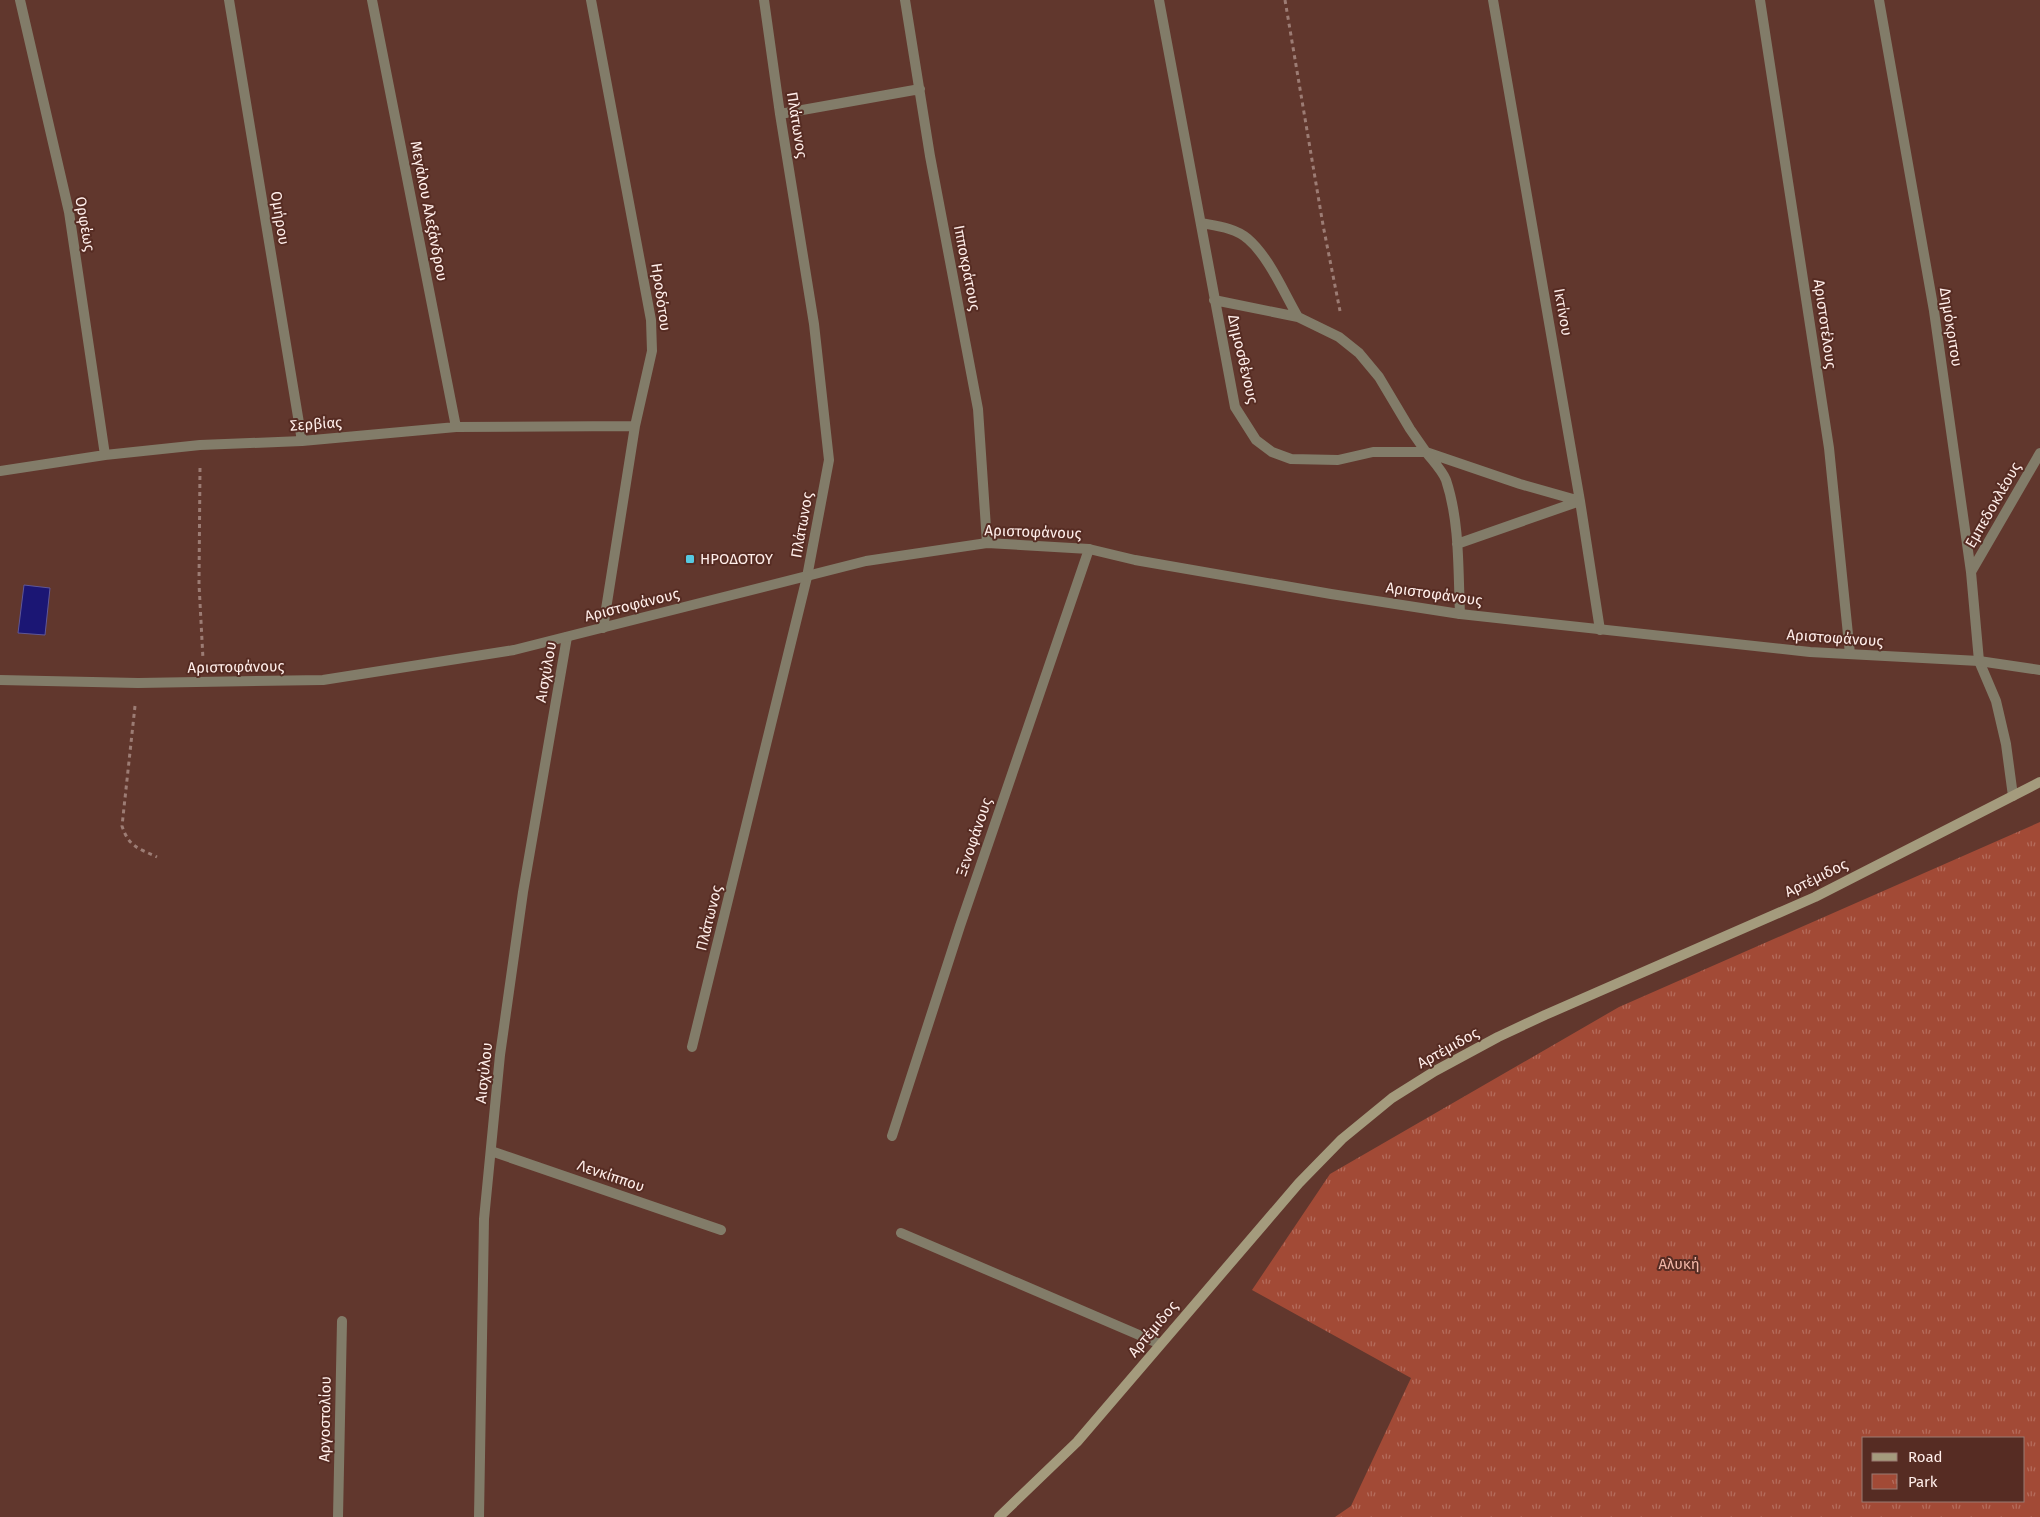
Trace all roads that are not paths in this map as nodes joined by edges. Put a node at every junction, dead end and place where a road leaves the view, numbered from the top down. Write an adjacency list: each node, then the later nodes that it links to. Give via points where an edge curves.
1 (20, 0): 21 (street, Ορφέως, via 69,212)
2 (228, 0): 18 (street, Ομήρου)
3 (372, 0): 17 (street, Μεγάλου Αλεξάνδρου)
4 (591, 0): 16 (street, Ηροδότου, via 651,320 652,351)
5 (764, 0): 12 (street, Πλάτωνος)
6 (905, 0): 11 (street, Ιπποκράτους)
7 (1160, 0): 13 (street, Δημοσθένους)
8 (1493, 0): 23 (street, Ικτίνου)
9 (1760, 0): 33 (street, Αριστοτέλους, via 1829,448)
10 (1880, 0): 27 (street, Δημόκριτου, via 1934,311)
11 (920, 89): 12 (street); 24 (street, Ιπποκράτους, via 978,409)
12 (780, 114): 28 (street, Πλάτωνος, via 814,324 829,460)
13 (1201, 223): 14 (street, Δημοσθένους); 15 (street, via 1231,230 1248,239 1264,258)
14 (1214, 300): 15 (street); 19 (street, Δημοσθένους, via 1235,407 1256,440 1272,452 1291,459 1338,460 1373,452)
15 (1298, 317): 19 (street, via 1339,337 1359,353 1379,378)
16 (635, 426): 17 (street, Σερβίας); 30 (street, Ηροδότου)
17 (456, 427): 18 (street, Σερβίας)
18 (302, 441): 21 (street, Σερβίας, via 200,445)
19 (1426, 452): 23 (street, Δημοσθένους); 25 (street, via 1445,478)
20 (2040, 454): 27 (street, Εμπεδοκλέους)
21 (105, 455): 22 (street, Σερβίας)
22 (0, 471)
23 (1580, 501): 25 (street); 31 (street, Ικτίνου)
24 (988, 543): 26 (street, Αριστοφάνους); 28 (street, Αριστοφάνους, via 866,561)
25 (1457, 544): 29 (street)
26 (1089, 549): 29 (street, Αριστοφάνους, via 1135,560); 40 (street, Ξενοφάνους)
27 (1972, 572): 34 (street, Δημόκριτου)
28 (808, 577): 30 (street, Αριστοφάνους); 39 (street, Πλάτωνος)
29 (1460, 614): 31 (street, Αριστοφάνους)
30 (603, 628): 32 (street, Αριστοφάνους)
31 (1600, 630): 33 (street, Αριστοφάνους)
32 (567, 637): 36 (street, Αριστοφάνους, via 514,650 323,680 138,683); 41 (street, Αισχύλου, via 523,892 500,1055)
33 (1850, 654): 34 (street, Αριστοφάνους)
34 (1979, 661): 35 (street, Αριστοφάνους); 38 (street, Δημόκριτου, via 1996,700)
35 (2040, 670)
36 (0, 680)
37 (2040, 782): 38 (main road, Αρτέμιδος)
38 (2013, 796): 45 (main road, Αρτέμιδος, via 1815,897 1498,1037 1398,1094 1342,1139 1299,1182)
39 (692, 1047)
40 (892, 1136)
41 (491, 1151): 42 (street, Λενκίππου); 47 (street, Αισχύλου, via 484,1219)
42 (721, 1230)
43 (901, 1233): 45 (street)
44 (342, 1321): 46 (street, Αργοστολίου)
45 (1160, 1344): 48 (main road, Αρτέμιδος, via 1077,1442)
46 (338, 1517)
47 (480, 1517)
48 (999, 1517)

